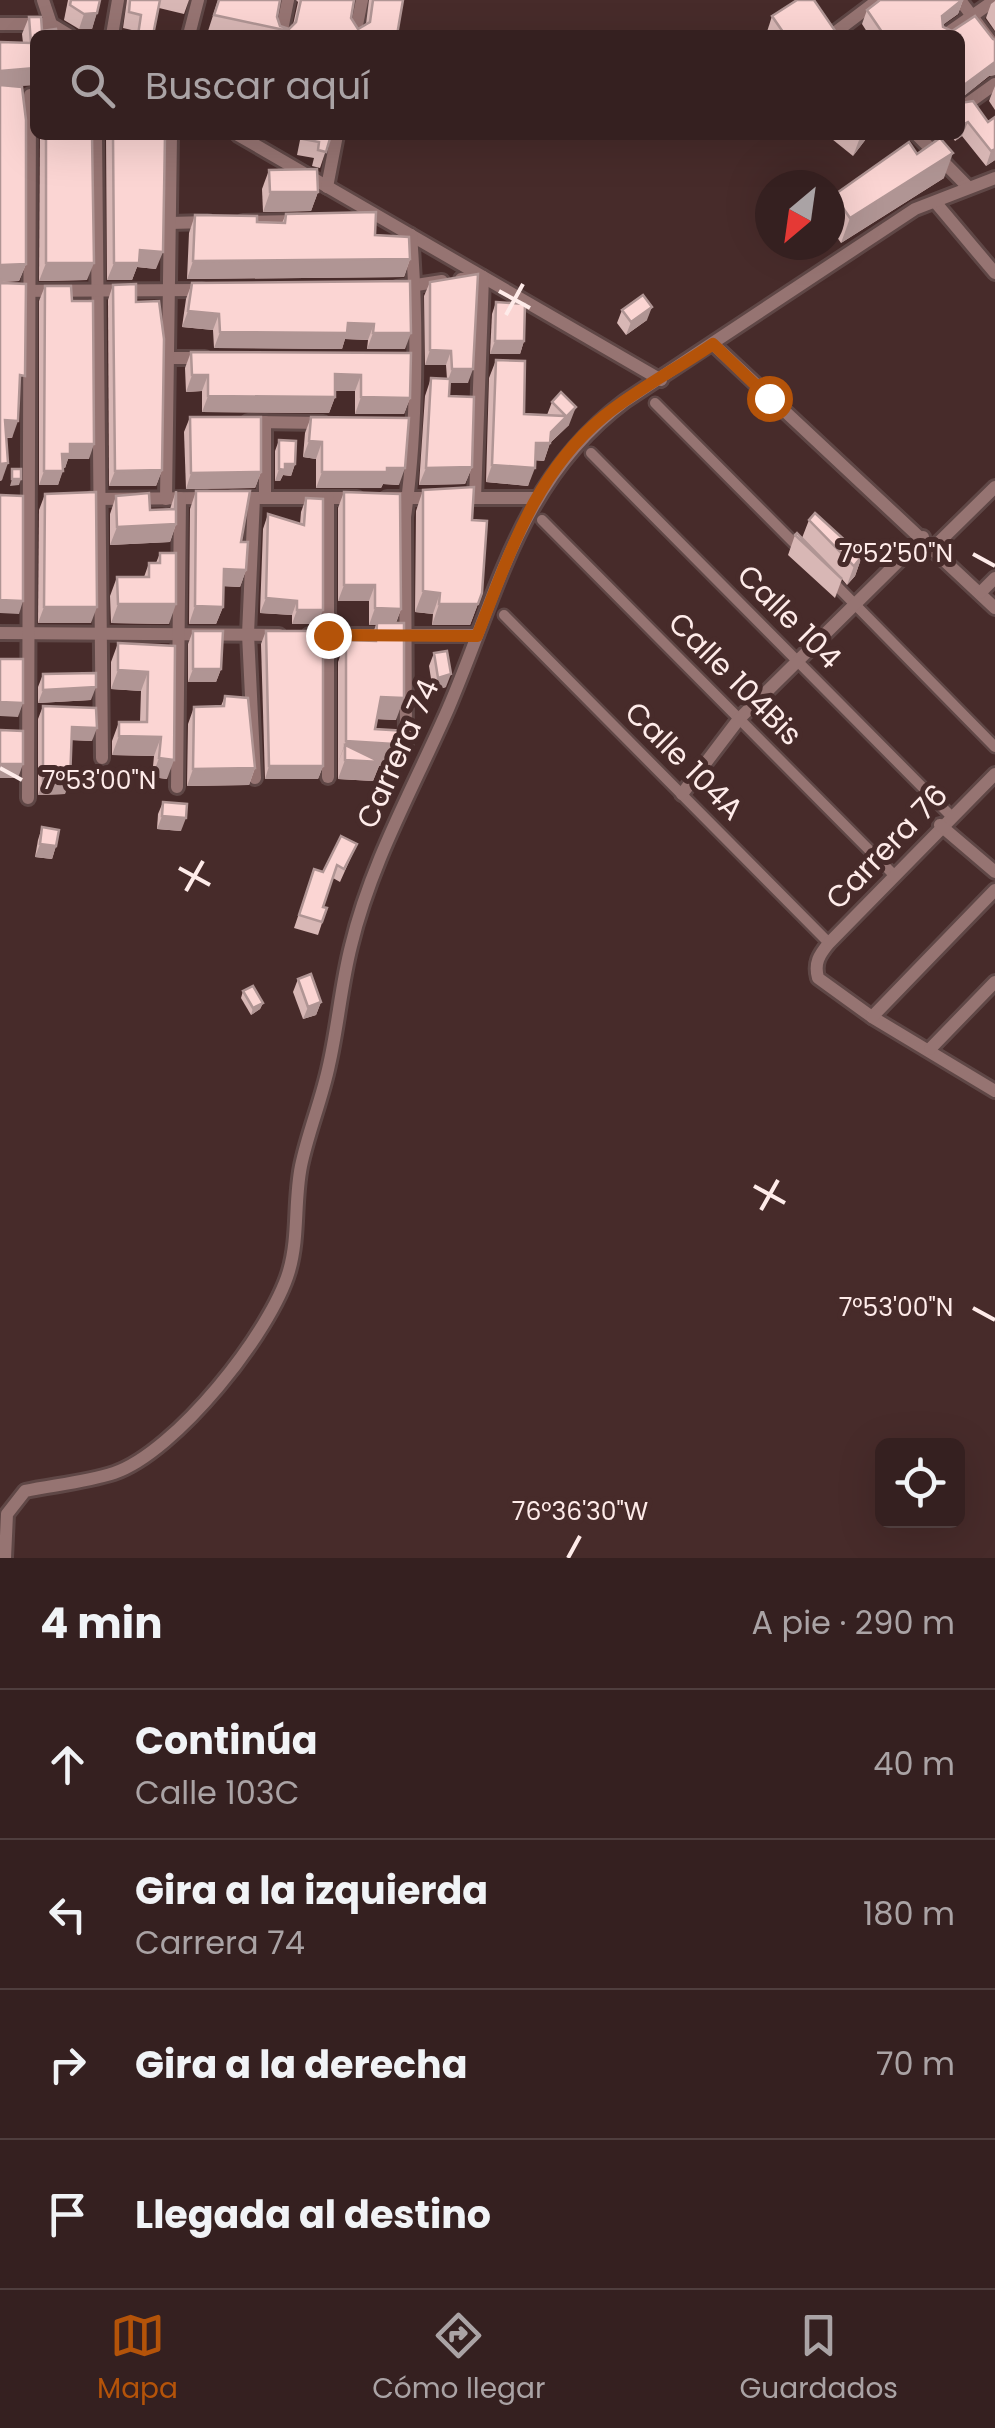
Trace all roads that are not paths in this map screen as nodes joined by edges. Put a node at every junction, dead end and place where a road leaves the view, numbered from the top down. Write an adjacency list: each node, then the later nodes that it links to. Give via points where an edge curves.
1 (43, 0): 11 (street)
2 (118, 0): 12 (street)
3 (198, 0): 13 (street)
4 (288, 0): 14 (street)
5 (362, 0): 15 (street)
6 (878, 0): 16 (street)
7 (960, 0): 9 (street)
8 (995, 0): 9 (street)
9 (973, 18): 17 (street); 18 (street)
10 (0, 24): 11 (street)
11 (52, 30)
12 (113, 30)
13 (190, 30)
14 (281, 30)
15 (356, 30)
16 (833, 30)
17 (953, 30)
18 (995, 47)
19 (995, 84): 21 (street)
20 (26, 95): 43 (street)
21 (965, 105)
22 (96, 140): 44 (street)
23 (171, 140): 34 (street)
24 (336, 140): 28 (street)
25 (924, 140): 29 (street)
26 (263, 142): 28 (street)
27 (995, 178): 29 (street, Carrera 74)
28 (327, 186): 31 (street)
29 (968, 186): 30 (street, Carrera 74)
30 (936, 203): 36 (street); 45 (street, Carrera 74, via 914,209)
31 (386, 220): 33 (street); 35 (street)
32 (308, 221): 34 (street)
33 (346, 221)
34 (170, 223): 40 (street)
35 (411, 235): 37 (street); 39 (street)
36 (995, 274)
37 (483, 277): 39 (street); 50 (street); 66 (street)
38 (377, 288): 39 (street)
39 (415, 288): 49 (street)
40 (169, 290): 41 (street); 44 (street); 46 (street)
41 (226, 290)
42 (0, 291): 43 (street)
43 (29, 292): 44 (street); 69 (street)
44 (96, 292): 61 (street)
45 (713, 344): 50 (street, Carrera 74); 73 (street)
46 (168, 358): 47 (street); 52 (street)
47 (224, 358)
48 (394, 359): 49 (street)
49 (412, 359): 58 (street)
50 (661, 380): 67 (street, Carrera 74, via 596,423)
51 (655, 402): 76 (street)
52 (167, 422): 53 (street); 62 (street)
53 (187, 422)
54 (226, 422): 55 (street)
55 (265, 422): 56 (street); 63 (street)
56 (338, 423)
57 (392, 424): 58 (street)
58 (410, 424): 65 (street)
59 (591, 454): 87 (street, Calle 104)
60 (995, 487): 73 (street)
61 (98, 498): 62 (street); 71 (street); 81 (street)
62 (173, 498): 63 (street); 82 (street)
63 (260, 498): 64 (street); 83 (street)
64 (328, 498): 65 (street); 84 (street)
65 (408, 498): 66 (street); 85 (street)
66 (475, 498): 67 (street)
67 (534, 498): 86 (street, Carrera 74)
68 (16, 499): 69 (street)
69 (31, 499): 70 (street); 80 (street)
70 (48, 499)
71 (82, 499)
72 (542, 520): 88 (street, Calle 104Bis)
73 (928, 542): 75 (street); 76 (street)
74 (995, 578): 75 (street)
75 (980, 593): 77 (street)
76 (855, 604): 87 (street); 90 (street)
77 (995, 608)
78 (504, 615): 96 (street, Calle 104A)
79 (0, 633): 80 (street)
80 (25, 634): 81 (street); 97 (street)
81 (103, 634): 82 (street); 91 (street)
82 (179, 634): 83 (street); 95 (street)
83 (248, 634): 84 (street); 94 (street)
84 (328, 635): 85 (street); 93 (street)
85 (405, 635): 86 (street); 89 (street)
86 (477, 636): 107 (street, Carrera 74, via 362,901 329,1067 300,1169 289,1273 248,1343 197,1408 131,1464 25,1491 7,1514)
87 (796, 660): 88 (street); 98 (street, Calle 104)
88 (739, 719): 96 (street); 100 (street, Calle 104Bis)
89 (406, 746)
90 (995, 747)
91 (102, 758)
92 (995, 774): 98 (street, Carrera 76)
93 (328, 777)
94 (256, 778)
95 (178, 787)
96 (682, 794): 102 (street, Calle 104A)
97 (28, 798)
98 (945, 821): 99 (street, Calle 104); 100 (street, Carrera 76)
99 (995, 872)
100 (893, 874): 102 (street, Carrera 76)
101 (995, 890): 104 (street)
102 (829, 943): 104 (street, Carrera 76, via 818,957 818,978)
103 (995, 982): 105 (street)
104 (872, 1017): 105 (street)
105 (930, 1049): 106 (street)
106 (995, 1091)
107 (5, 1558)

